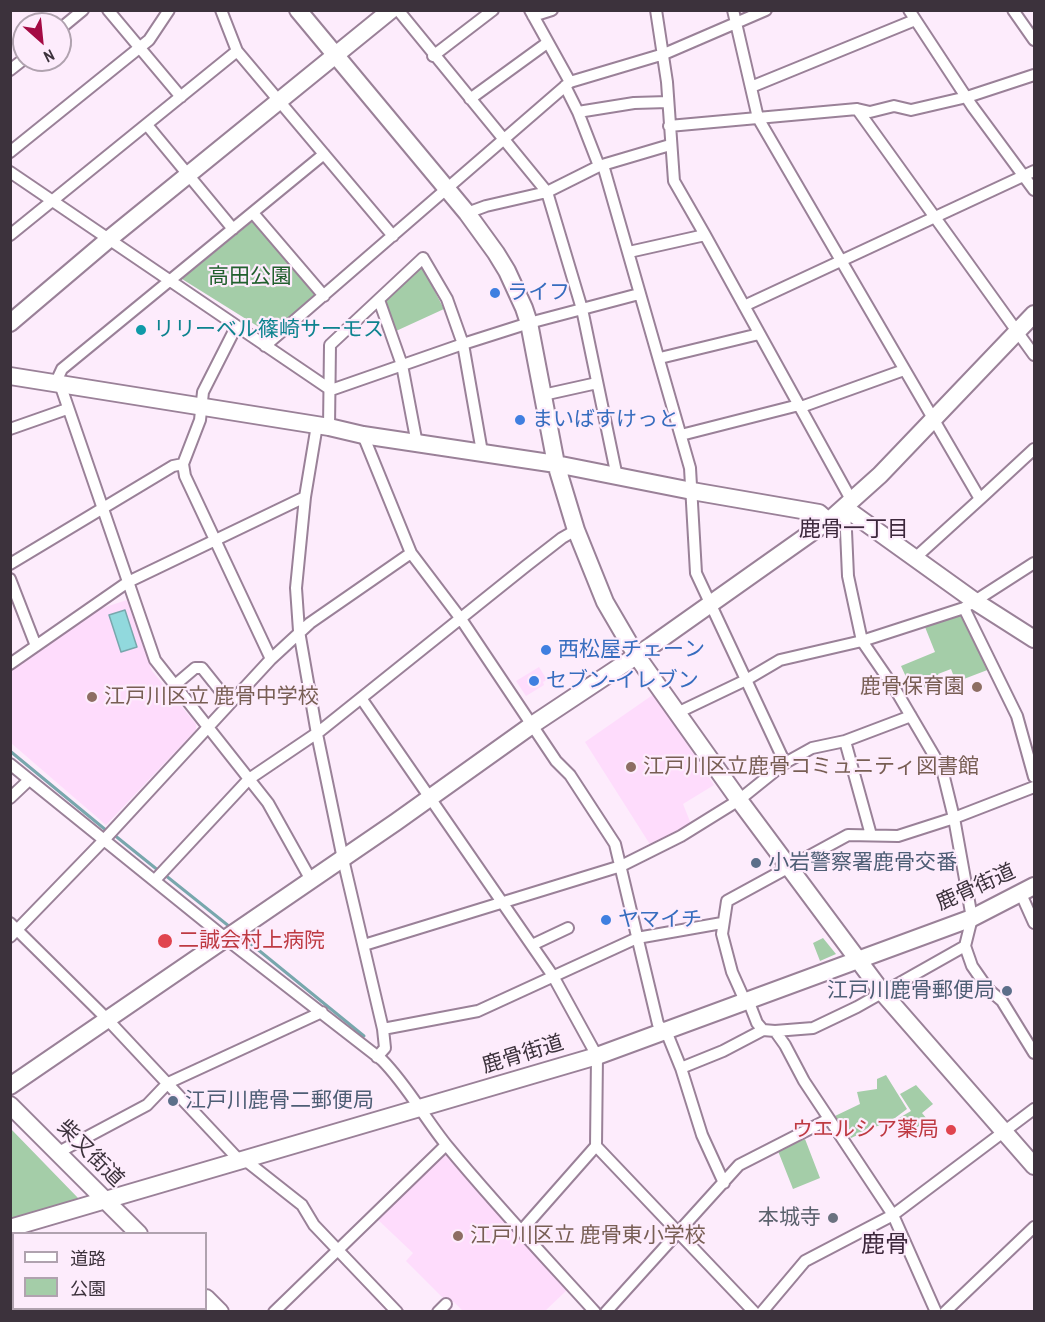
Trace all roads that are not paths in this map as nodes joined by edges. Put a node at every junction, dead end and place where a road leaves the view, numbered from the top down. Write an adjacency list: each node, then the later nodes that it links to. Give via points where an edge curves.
1 (108, 10): 18 (street)
2 (169, 10): 18 (street, via 148,40)
3 (221, 10): 19 (street)
4 (298, 10): 21 (street)
5 (391, 10): 21 (street)
6 (398, 10): 22 (street)
7 (493, 10): 22 (street)
8 (552, 10): 13 (street)
9 (656, 10): 20 (street)
10 (733, 10): 15 (street)
11 (766, 10): 15 (street)
12 (1013, 10): 16 (street)
13 (531, 13): 17 (street)
14 (912, 15): 25 (street); 27 (street)
15 (736, 24): 20 (street); 25 (street)
16 (1035, 40)
17 (547, 43): 24 (street); 28 (street)
18 (138, 47): 26 (street); 38 (street)
19 (237, 51): 26 (street); 29 (street)
20 (664, 54): 24 (street); 30 (street)
21 (335, 56): 29 (street); 44 (street)
22 (433, 56): 28 (street)
23 (1035, 75): 27 (street)
24 (567, 84): 32 (street); 36 (street)
25 (750, 87): 33 (street)
26 (181, 97): 34 (street)
27 (967, 97): 31 (street, via 911,110 894,106 870,112); 42 (street)
28 (470, 99): 36 (street)
29 (279, 101): 39 (street); 43 (street)
30 (668, 102): 32 (street); 35 (street)
31 (857, 109): 33 (street); 50 (street)
32 (579, 112): 40 (street)
33 (758, 118): 35 (street); 57 (street)
34 (147, 124): 43 (street); 47 (street)
35 (669, 126): 37 (street)
36 (504, 140): 44 (street); 46 (street)
37 (670, 146): 40 (street); 52 (street, via 674,182)
38 (10, 152)
39 (324, 154): 48 (street); 54 (street)
40 (601, 165): 46 (street); 56 (street)
41 (10, 172): 47 (street)
42 (1029, 174): 45 (street); 50 (street)
43 (189, 176): 51 (street); 55 (street)
44 (447, 190): 49 (street); 54 (street)
45 (1035, 190)
46 (547, 192): 49 (street); 63 (street)
47 (53, 200): 53 (street); 55 (street)
48 (253, 213): 51 (street); 60 (street)
49 (467, 213): 66 (street, via 507,271)
50 (935, 217): 57 (street); 68 (street)
51 (233, 229): 58 (street)
52 (705, 234): 56 (street); 62 (street)
53 (10, 235)
54 (393, 236): 60 (street)
55 (109, 239): 58 (street); 65 (street)
56 (629, 252): 59 (street)
57 (841, 260): 62 (street); 75 (street)
58 (170, 281): 67 (street); 78 (street, via 62,369)
59 (639, 294): 63 (street); 73 (street)
60 (324, 296): 71 (street)
61 (379, 300): 70 (street, via 423,258 447,299); 74 (street); 79 (street, via 330,345)
62 (744, 306): 69 (street)
63 (582, 309): 66 (street); 77 (street)
64 (1035, 314): 68 (street)
65 (10, 322)
66 (529, 323): 70 (street); 80 (street)
67 (236, 327): 71 (street); 81 (street, via 203,392)
68 (1017, 332): 72 (street); 84 (street)
69 (759, 334): 73 (street); 82 (street)
70 (463, 344): 74 (street); 91 (street)
71 (265, 346): 79 (street)
72 (1035, 355)
73 (660, 358): 88 (street)
74 (402, 365): 79 (street); 89 (street)
75 (904, 369): 82 (street); 84 (street)
76 (10, 376): 78 (street)
77 (597, 383): 80 (street); 94 (street)
78 (58, 384): 81 (street); 83 (street)
79 (331, 390): 85 (street)
80 (543, 395): 93 (street)
81 (202, 406): 85 (street); 92 (street, via 201,420)
82 (800, 406): 88 (street); 98 (street)
83 (67, 409): 86 (street); 99 (street)
84 (933, 419): 97 (street); 98 (street)
85 (323, 426): 87 (street); 96 (street)
86 (10, 429)
87 (363, 435): 89 (street); 103 (street)
88 (681, 435): 95 (street)
89 (417, 444): 91 (street)
90 (1035, 449): 97 (street)
91 (482, 452): 93 (street)
92 (183, 464): 99 (street, via 173,466); 102 (street)
93 (556, 464): 94 (street); 101 (street)
94 (616, 477): 95 (street)
95 (692, 491): 100 (street, via 819,513); 109 (street, via 696,573)
96 (305, 497): 102 (street); 112 (street, via 296,588)
97 (980, 499): 104 (street)
98 (850, 504): 100 (street); 104 (street); 114 (street, via 848,576)
99 (103, 509): 106 (street); 108 (street)
100 (828, 521): 109 (street)
101 (576, 530): 111 (street); 116 (street, via 605,602)
102 (215, 541): 108 (street); 117 (street)
103 (411, 553): 111 (street); 112 (street)
104 (915, 558): 110 (street)
105 (1035, 563): 110 (street)
106 (10, 564)
107 (10, 579): 115 (street)
108 (128, 582): 115 (street); 120 (street, via 155,660)
109 (710, 604): 116 (street); 119 (street)
110 (970, 605): 113 (street); 114 (street); 131 (street, via 1017,716)
111 (461, 619): 121 (street); 125 (street)
112 (299, 631): 117 (street); 127 (street)
113 (1035, 639)
114 (862, 641): 119 (street, via 780,660); 124 (street)
115 (36, 646): 118 (street)
116 (636, 655): 123 (street); 125 (street)
117 (271, 659): 122 (street)
118 (10, 664)
119 (746, 680): 123 (street); 130 (street)
120 (175, 685): 122 (street, via 195,668 202,668); 126 (street)
121 (361, 698): 127 (street); 136 (street)
122 (230, 703): 126 (street)
123 (677, 712): 137 (street)
124 (911, 716): 128 (street); 138 (street, via 942,769)
125 (532, 725): 136 (street); 142 (street, via 615,844)
126 (208, 728): 132 (street); 140 (street)
127 (317, 734): 132 (street); 141 (street)
128 (845, 741): 130 (street, via 812,748); 139 (street)
129 (10, 764): 133 (street)
130 (785, 764): 137 (street)
131 (1035, 777)
132 (249, 779): 144 (street); 145 (street, via 268,803)
133 (29, 780): 135 (street); 140 (street)
134 (1035, 787): 138 (street)
135 (10, 798)
136 (431, 798): 141 (street); 147 (street)
137 (739, 800): 142 (street, via 681,836); 143 (street)
138 (954, 818): 139 (street, via 898,836); 148 (street)
139 (871, 835): 143 (street, via 848,835)
140 (103, 841): 144 (street); 152 (street)
141 (343, 859): 145 (street); 155 (street)
142 (621, 866): 147 (street); 154 (street)
143 (788, 868): 149 (street, via 727,901); 158 (street)
144 (155, 880): 153 (street)
145 (311, 880): 153 (street)
146 (1028, 890): 148 (street, 鹿骨街道); 150 (street)
147 (503, 903): 155 (street); 156 (street)
148 (972, 918): 157 (street); 158 (street, 鹿骨街道)
149 (722, 923): 154 (street); 161 (street, via 732,972)
150 (1035, 923)
151 (568, 928): 156 (street)
152 (13, 930): 163 (street)
153 (226, 938): 162 (street); 163 (street)
154 (637, 938): 159 (street); 166 (street)
155 (364, 945): 164 (street)
156 (532, 945): 159 (street)
157 (965, 946): 160 (street); 168 (street, via 972,966 1002,1001)
158 (857, 959): 160 (street); 161 (street, 鹿骨街道)
159 (553, 976): 164 (street, via 478,1011); 169 (street)
160 (882, 992): 167 (street, via 813,1028); 178 (street)
161 (746, 1001): 165 (street); 166 (street, 鹿骨街道)
162 (322, 1012): 170 (street); 172 (street)
163 (107, 1019): 172 (street); 173 (street)
164 (383, 1029): 170 (street, via 385,1048)
165 (763, 1030): 167 (street); 171 (street)
166 (662, 1031): 169 (street, 鹿骨街道); 171 (street, via 668,1036)
167 (775, 1031): 177 (street)
168 (1035, 1053)
169 (597, 1056): 176 (street, 鹿骨街道); 180 (street)
170 (377, 1057): 176 (street, via 393,1072)
171 (681, 1068): 184 (street, via 702,1135)
172 (168, 1083): 181 (street, via 147,1105); 182 (street)
173 (10, 1086)
174 (10, 1105): 181 (street, 柴又街道)
175 (1035, 1109): 178 (street)
176 (419, 1110): 179 (street); 182 (street, 鹿骨街道)
177 (829, 1119): 184 (street, via 739,1165); 186 (street)
178 (1004, 1132): 183 (street); 186 (street)
179 (446, 1145): 189 (street); 192 (street)
180 (596, 1146): 189 (street); 191 (street)
181 (57, 1153): 185 (street, 柴又街道)
182 (242, 1160): 185 (street, 鹿骨街道); 192 (street, via 302,1205 314,1225)
183 (1035, 1166)
184 (724, 1183): 191 (street)
185 (104, 1200): 188 (street, 鹿骨街道); 190 (street, 柴又街道)
186 (893, 1215): 200 (street, via 805,1262); 201 (street)
187 (1035, 1227): 202 (street)
188 (22, 1228)
189 (521, 1231): 197 (street)
190 (138, 1232)
191 (679, 1233): 198 (street); 199 (street)
192 (338, 1250): 195 (street); 196 (street)
193 (207, 1299): 194 (street)
194 (220, 1311)
195 (274, 1311)
196 (397, 1311)
197 (595, 1311)
198 (606, 1311)
199 (754, 1311)
200 (762, 1311)
201 (936, 1311)
202 (945, 1311)

